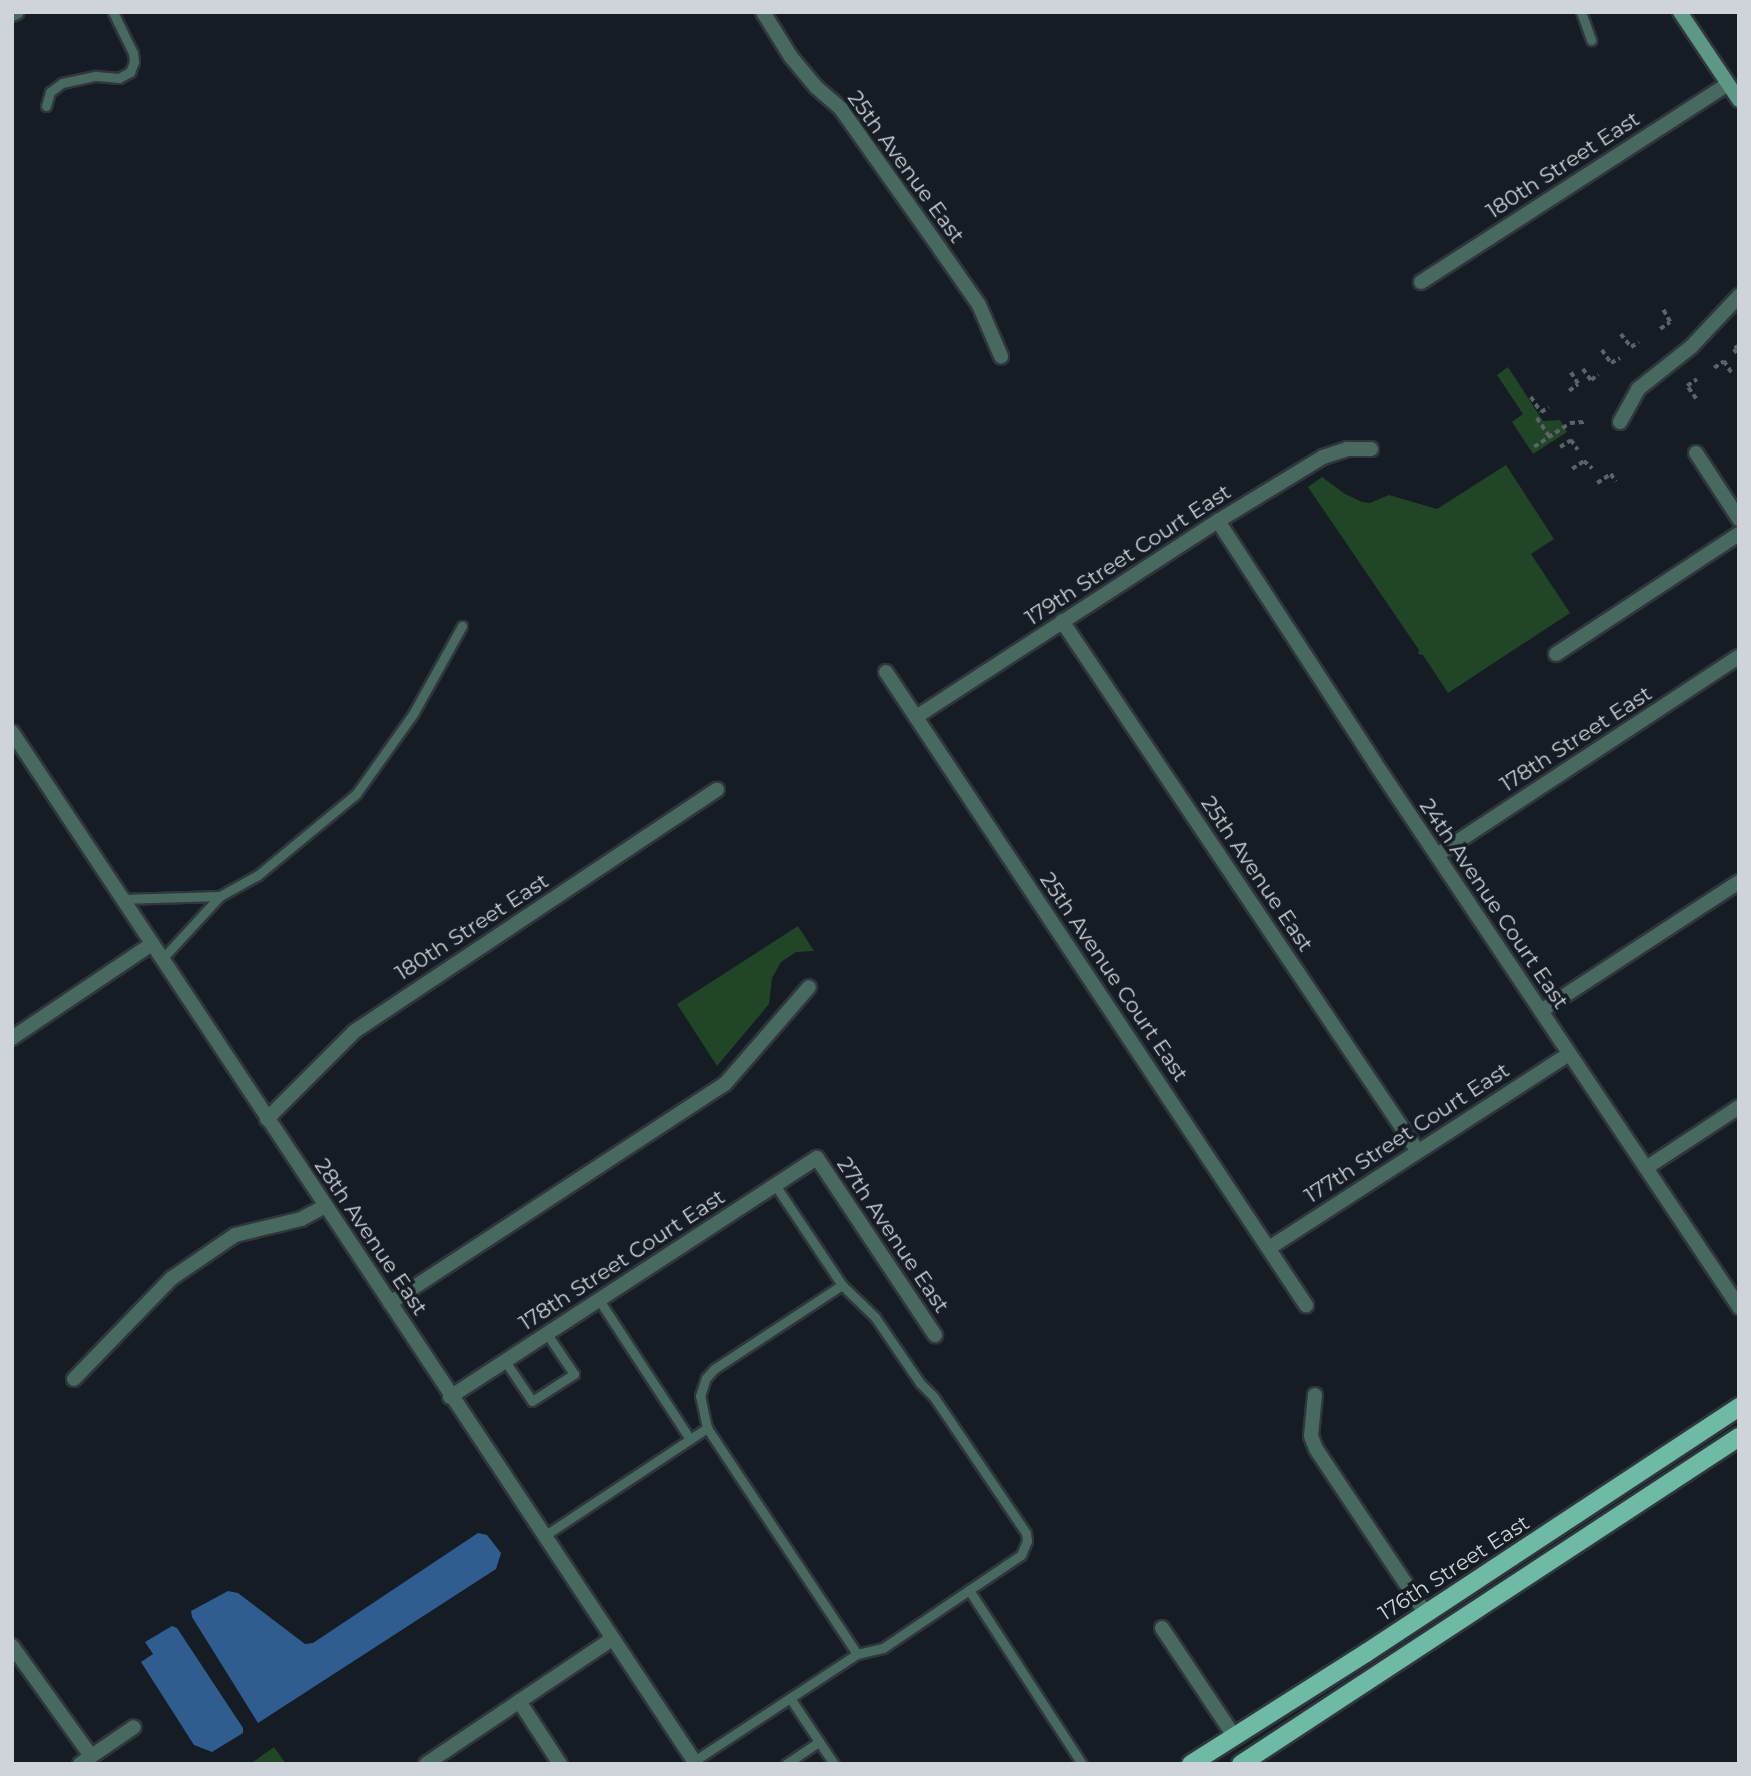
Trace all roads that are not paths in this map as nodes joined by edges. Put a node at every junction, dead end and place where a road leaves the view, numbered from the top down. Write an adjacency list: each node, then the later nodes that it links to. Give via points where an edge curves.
1 (113, 12): 8 (lane, via 133,53 130,72 119,78 96,76 62,83 50,92)
2 (763, 12): 11 (street, 25th Avenue East, via 791,57 841,108 979,305)
3 (1581, 12): 5 (lane)
4 (1680, 12): 6 (street)
5 (1591, 40)
6 (1728, 84): 7 (street); 9 (street, 180th Street East)
7 (1739, 100)
8 (46, 106)
9 (1421, 282)
10 (1739, 296): 12 (street, via 1691,347 1638,389)
11 (1001, 356)
12 (1620, 422)
13 (1371, 449): 16 (street, 179th Street Court East, via 1347,449 1323,457)
14 (1696, 453): 15 (street)
15 (1739, 519)
16 (1219, 521): 18 (street, 179th Street Court East); 26 (street, 24th Avenue Court East)
17 (1739, 534): 20 (street)
18 (1062, 621): 23 (street, 179th Street Court East); 38 (street, 25th Avenue East)
19 (462, 626): 28 (lane, via 413,713 356,794 258,875)
20 (1556, 654)
21 (1739, 657): 26 (street, 178th Street East)
22 (886, 672): 23 (street, 25th Avenue Court East)
23 (916, 717): 43 (street, 25th Avenue Court East)
24 (12, 732): 29 (street, 28th Avenue East)
25 (717, 790): 37 (street, 180th Street East, via 355,1031)
26 (1437, 855): 33 (street, 24th Avenue Court East)
27 (1739, 882): 33 (street)
28 (220, 896): 29 (lane); 31 (lane)
29 (121, 899): 30 (street, 28th Avenue East)
30 (152, 944): 31 (street, 28th Avenue East); 34 (street)
31 (162, 959): 37 (street, 28th Avenue East)
32 (809, 987): 46 (street, via 725,1084)
33 (1541, 1011): 35 (street, 24th Avenue Court East)
34 (12, 1038)
35 (1569, 1054): 38 (street, 177th Street Court East); 40 (street, 24th Avenue Court East)
36 (1739, 1107): 40 (street)
37 (267, 1119): 42 (street, 28th Avenue East)
38 (1417, 1150): 43 (street, 177th Street Court East)
39 (817, 1158): 41 (street, 178th Street Court East); 50 (street, 27th Avenue East)
40 (1646, 1168): 48 (street, 24th Avenue Court East)
41 (775, 1185): 44 (lane); 45 (street, 178th Street Court East)
42 (325, 1206): 46 (street, 28th Avenue East); 52 (street, via 301,1219 235,1235 172,1278)
43 (1269, 1248): 47 (street, 25th Avenue Court East)
44 (842, 1286): 56 (lane, via 714,1369 701,1388); 60 (lane, via 875,1317 934,1396 1026,1533 1021,1555)
45 (599, 1300): 49 (street, 178th Street Court East); 58 (lane)
46 (390, 1303): 54 (street, 28th Avenue East)
47 (1306, 1304)
48 (1739, 1307)
49 (547, 1334): 51 (street, 178th Street Court East); 51 (lane, via 574,1374 532,1401)
50 (935, 1335)
51 (506, 1361): 54 (street, 178th Street Court East)
52 (74, 1379)
53 (1315, 1395): 62 (street, via 1311,1436 1316,1449)
54 (450, 1397): 59 (street, 28th Avenue East)
55 (1739, 1406): 61 (main road, 176th Street East)
56 (707, 1428): 58 (lane); 66 (lane)
57 (1739, 1437): 68 (main road)
58 (690, 1439): 59 (lane)
59 (544, 1536): 64 (street, 28th Avenue East)
60 (969, 1590): 66 (lane, via 883,1648); 79 (lane)
61 (1451, 1597): 62 (main road, 176th Street East); 68 (main road, via 1452,1611 1344,1679)
62 (1426, 1614): 71 (main road, 176th Street East)
63 (1163, 1628): 71 (street)
64 (612, 1639): 69 (street); 74 (street, 28th Avenue East)
65 (12, 1646): 73 (street)
66 (858, 1654): 67 (lane)
67 (790, 1698): 72 (lane); 74 (lane)
68 (1340, 1699): 81 (main road)
69 (519, 1702): 75 (street); 76 (street)
70 (134, 1727): 73 (street)
71 (1234, 1736): 80 (main road, 176th Street East)
72 (819, 1742): 77 (lane); 78 (lane)
73 (85, 1760)
74 (695, 1762)
75 (426, 1764)
76 (560, 1764)
77 (786, 1764)
78 (834, 1764)
79 (1082, 1764)
80 (1191, 1764)
81 (1241, 1764)

